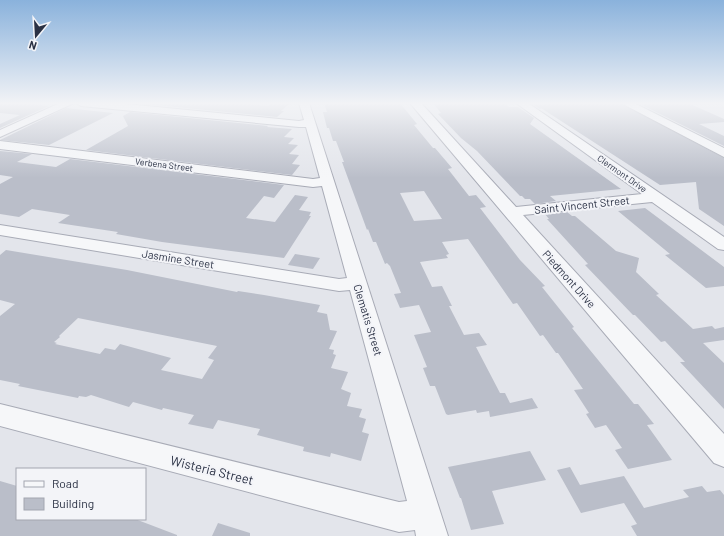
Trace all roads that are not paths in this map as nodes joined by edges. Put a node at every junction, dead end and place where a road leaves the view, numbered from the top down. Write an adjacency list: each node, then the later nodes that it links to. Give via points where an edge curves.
1 (14, 128): 6 (street)
2 (311, 128): 11 (street, Clematis Street)
3 (437, 128): 13 (street, Piedmont Drive)
4 (557, 128): 12 (street, Clermont Drive)
5 (675, 128): 8 (street)
6 (0, 134)
7 (718, 138): 8 (street)
8 (698, 140): 10 (street)
9 (0, 145): 11 (street, Verbena Street, via 313,183)
10 (724, 153)
11 (327, 182): 16 (street, Clematis Street)
12 (655, 197): 13 (street, Saint Vincent Street); 15 (street, Clermont Drive)
13 (510, 212): 18 (street, Piedmont Drive)
14 (0, 230): 16 (street, Jasmine Street, via 339,285)
15 (724, 245)
16 (357, 283): 19 (street, Clematis Street)
17 (0, 415): 19 (street, Wisteria Street)
18 (724, 454)
19 (429, 525)

